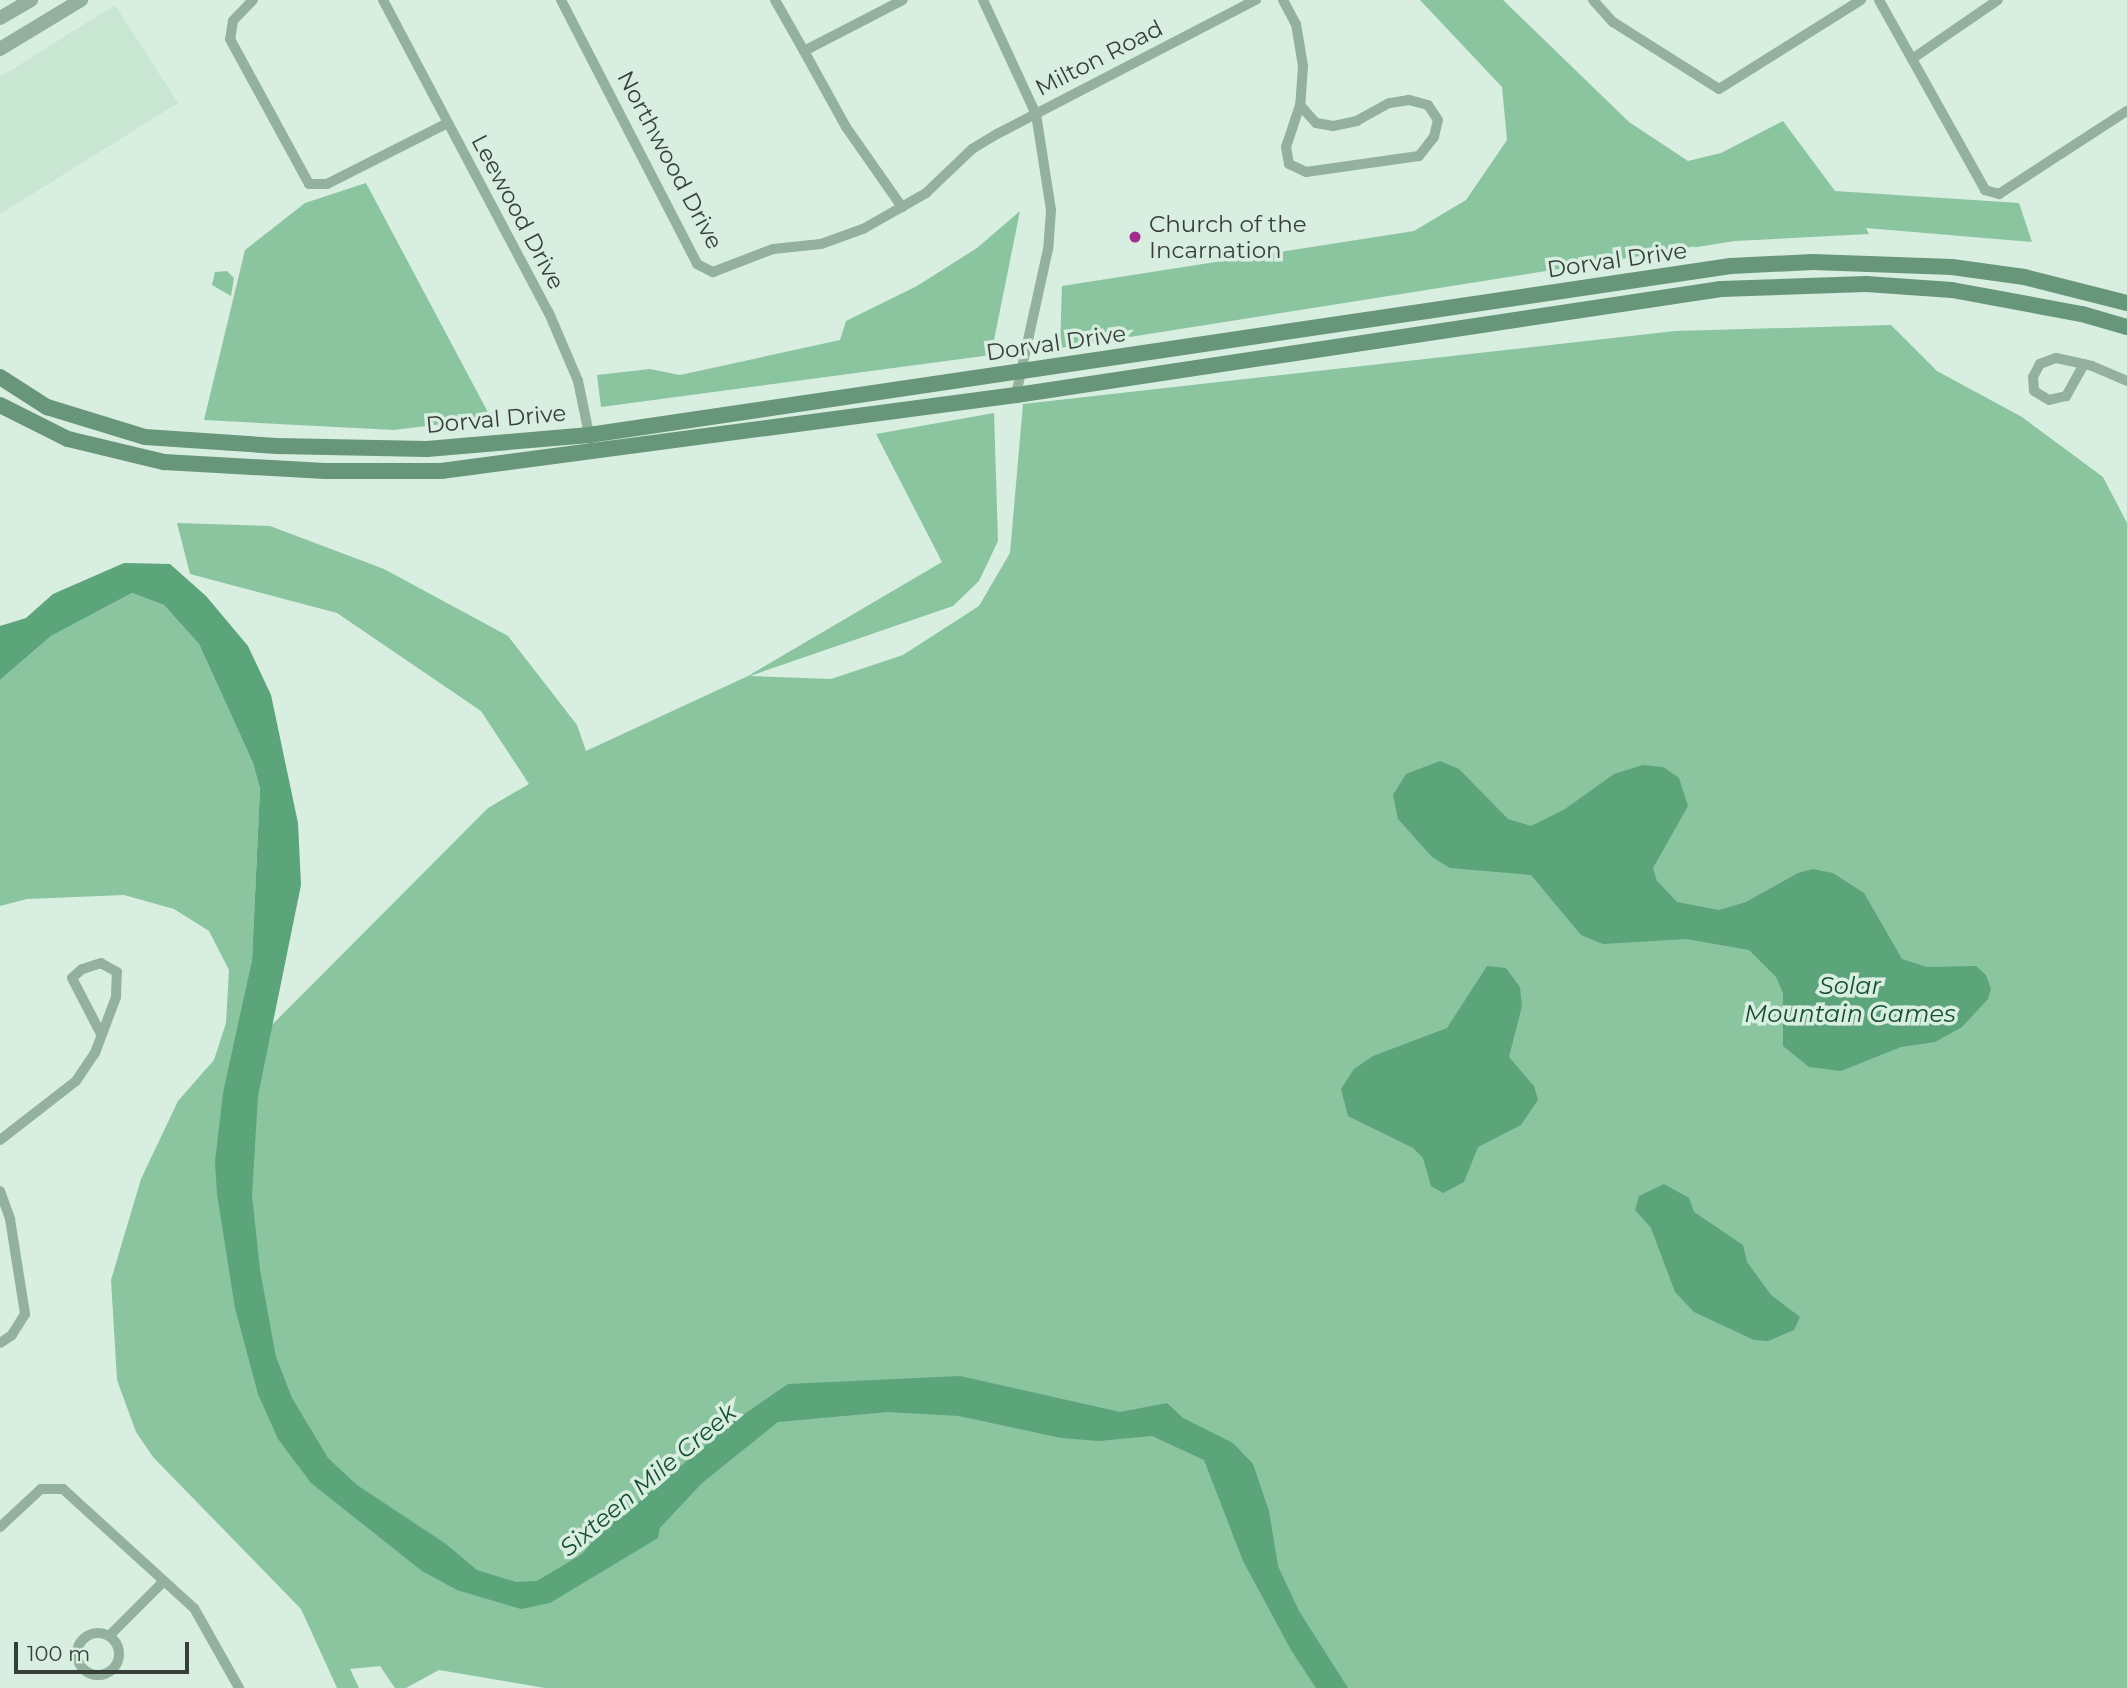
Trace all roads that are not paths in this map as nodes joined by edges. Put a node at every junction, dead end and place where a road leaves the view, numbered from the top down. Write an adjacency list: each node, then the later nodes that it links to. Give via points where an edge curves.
1 (30, 0): 15 (street)
2 (81, 0): 16 (street)
3 (253, 0): 22 (street, via 233,21 230,39 309,184 327,184)
4 (383, 0): 22 (street, Leewood Drive)
5 (561, 0): 23 (street, Northwood Drive, via 697,264 713,272 773,249 831,242)
6 (775, 0): 17 (street)
7 (903, 0): 17 (street)
8 (983, 0): 21 (street)
9 (1256, 0): 21 (street, Milton Road)
10 (1283, 0): 19 (street, via 1296,24 1303,66)
11 (1593, 0): 12 (street, via 1613,22 1719,89)
12 (1861, 0)
13 (1879, 0): 18 (street)
14 (1998, 0): 18 (street)
15 (0, 18)
16 (0, 49)
17 (804, 51): 23 (street, via 846,127)
18 (1912, 60): 20 (street, via 1985,190 1999,194)
19 (1300, 105): 19 (street, via 1316,123 1333,126 1357,121 1389,103 1409,100 1428,105 1438,120 1434,136 1419,156 1306,172 1289,164 1286,147)
20 (2127, 111)
21 (1036, 114): 23 (street, Northwood Drive, via 972,149 926,193); 27 (street, via 1051,210 1048,248)
22 (446, 124): 32 (street, Leewood Drive, via 548,313 578,381)
23 (902, 207)
24 (2127, 303): 27 (main road, Dorval Drive, via 2024,277 1952,267 1813,262 1731,265)
25 (2127, 327): 30 (main road, Dorval Drive, via 1952,290 1795,284 1721,289)
26 (2084, 364): 26 (street, via 2056,358 2040,364 2033,377 2034,391 2049,400 2066,397); 29 (street)
27 (1021, 372): 30 (street); 32 (main road, Dorval Drive)
28 (0, 377): 32 (main road, Dorval Drive, via 33,399 74,417 113,430 180,442 427,449)
29 (2127, 381)
30 (1016, 395): 33 (main road, Dorval Drive)
31 (0, 405): 33 (main road, Dorval Drive, via 80,442 131,457 192,465 441,471)
32 (589, 435): 33 (street, Leewood Drive)
33 (592, 454)
34 (101, 1034): 34 (street, via 116,997 117,972 101,962 82,968 72,978); 35 (street, via 95,1054 76,1081)
35 (0, 1140)
36 (0, 1191): 37 (street, via 12,1230 25,1314 12,1335)
37 (0, 1343)
38 (0, 1527): 39 (street, via 41,1489 63,1489)
39 (164, 1581): 40 (street); 41 (street, via 194,1608)
40 (110, 1636): 40 (street, via 94,1632 79,1641 75,1662 87,1673 110,1674 118,1661 119,1643)
41 (239, 1688)

